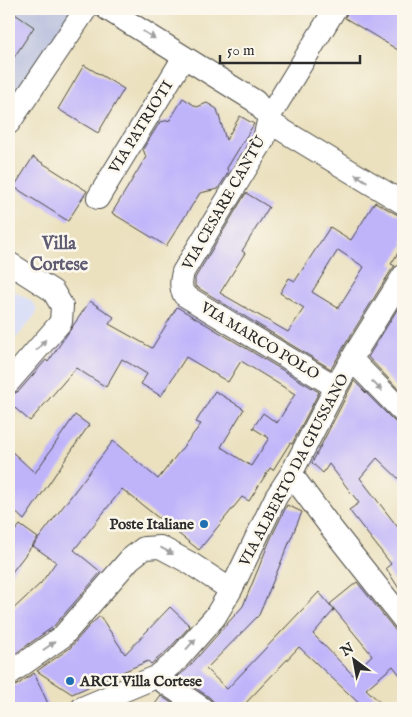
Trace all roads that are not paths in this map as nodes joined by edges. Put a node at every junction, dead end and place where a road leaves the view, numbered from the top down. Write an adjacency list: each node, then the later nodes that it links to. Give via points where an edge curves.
1 (86, 9): 6 (street)
2 (108, 9): 4 (street, one-way to 4)
3 (334, 9): 5 (street, VIA CESARE CANTÙ)
4 (184, 57): 5 (street, via 255,101); 7 (street, VIA PATRIOTI)
5 (269, 120): 8 (street, one-way to 5); 11 (street, VIA CESARE CANTÙ, via 264,138 184,272 181,289)
6 (9, 123)
7 (98, 198)
8 (403, 202)
9 (9, 263): 13 (street, one-way to 9, via 61,322 62,306 53,291)
10 (403, 276): 12 (street, VIA ALBERTO DA GIUSSANO)
11 (184, 295): 14 (street, VIA MARCO POLO)
12 (352, 360): 14 (street, VIA ALBERTO DA GIUSSANO); 15 (street, one-way to 15)
13 (9, 382)
14 (336, 387): 16 (street, VIA ALBERTO DA GIUSSANO)
15 (403, 412)
16 (291, 474): 17 (street, VIA ALBERTO DA GIUSSANO, via 276,497); 18 (street)
17 (231, 590): 19 (street, one-way to 17, via 62,637 130,558 144,548 160,547); 20 (street, VIA ALBERTO DA GIUSSANO, one-way to 17, via 176,661 215,617)
18 (403, 618)
19 (9, 674)
20 (156, 678): 21 (street, VIA ALBERTO DA GIUSSANO); 22 (street)
21 (82, 708)
22 (202, 708)

